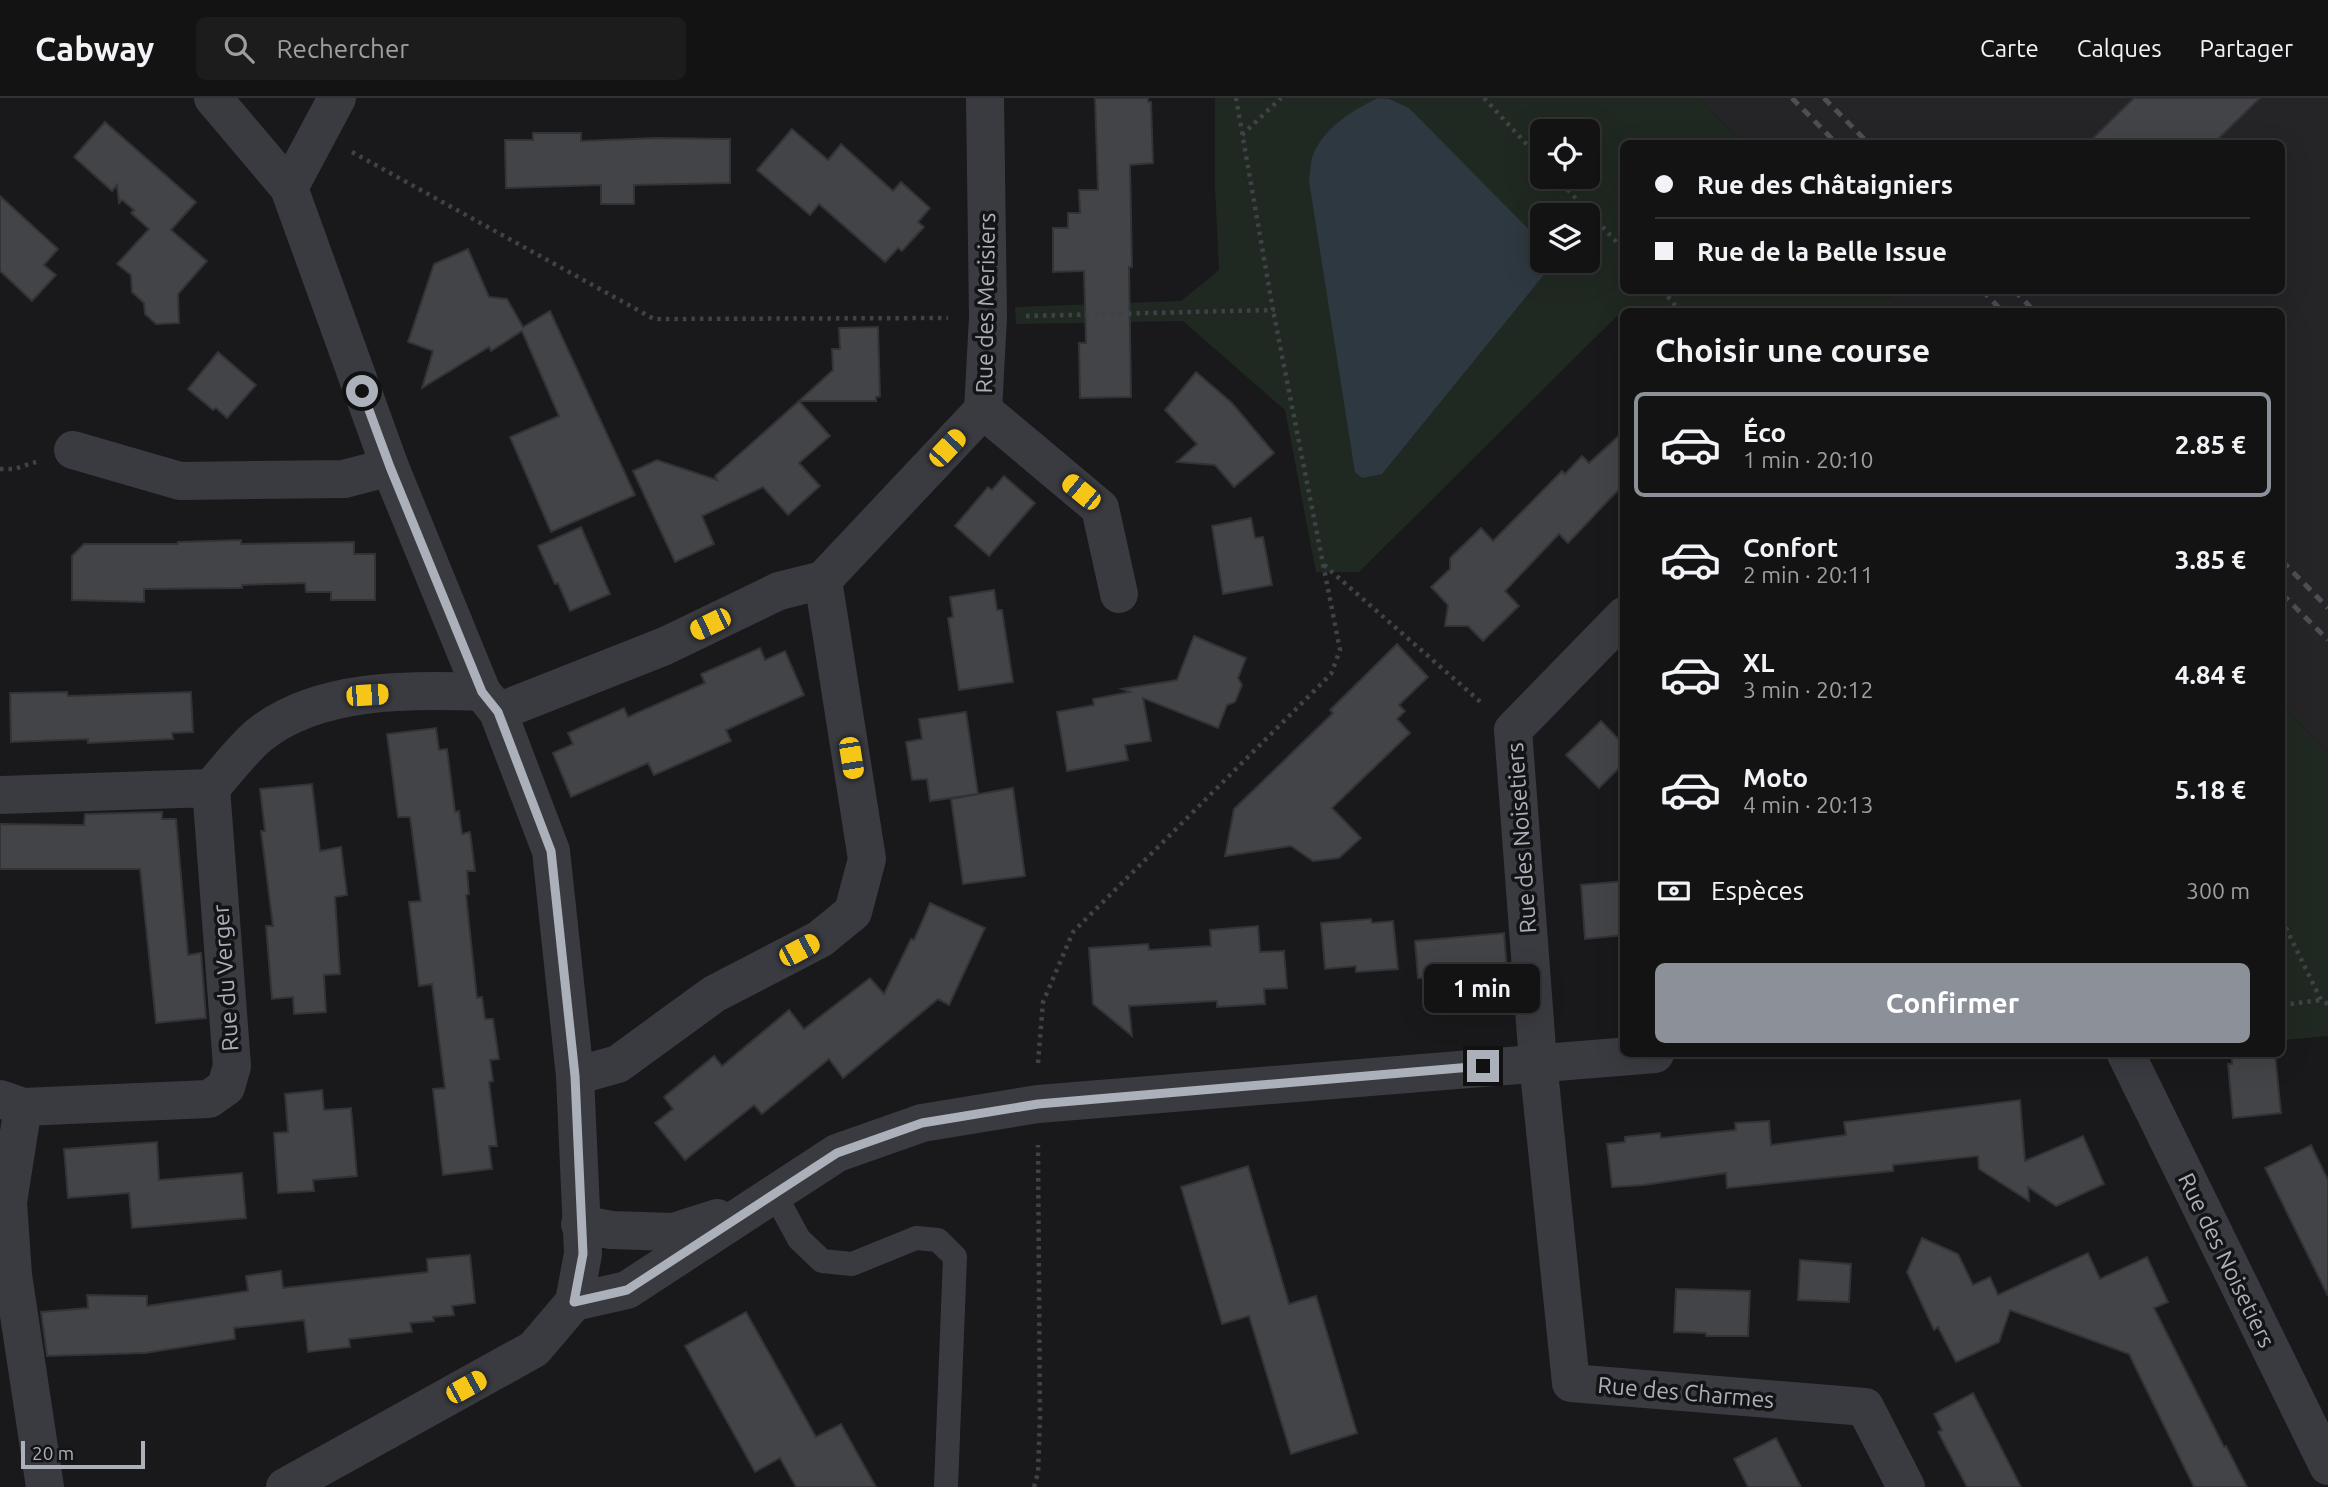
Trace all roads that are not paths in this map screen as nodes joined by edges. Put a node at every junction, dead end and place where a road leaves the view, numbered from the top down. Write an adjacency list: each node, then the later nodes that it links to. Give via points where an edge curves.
1 (213, 98): 4 (street)
2 (337, 98): 4 (street)
3 (985, 98): 5 (street, Rue des Merisiers, via 988,317)
4 (289, 188): 7 (street)
5 (983, 410): 8 (street, Rue des Merisiers); 9 (street, via 1100,508)
6 (73, 450): 7 (street, via 180,481 344,479)
7 (390, 467): 11 (street)
8 (823, 580): 11 (street, via 779,591 665,646); 17 (street, via 867,859 853,912 820,939 714,994 618,1064)
9 (1119, 594)
10 (1620, 620): 16 (street, Rue des Noisetiers, via 1513,730)
11 (490, 702): 12 (street, via 435,690 345,697 294,715 259,736); 17 (street, via 551,851)
12 (211, 788): 13 (street); 18 (street, Rue du Verger, via 232,1066 226,1087 209,1099)
13 (0, 795)
14 (1620, 1056): 16 (street)
15 (2127, 1057): 22 (street, Rue des Noisetiers)
16 (1538, 1062): 19 (street, via 1038,1104 922,1123 837,1153); 26 (street, Rue des Charmes, via 1572,1383 1866,1407)
17 (575, 1076): 20 (street)
18 (12, 1103): 23 (street, Rue du Verger, via 8,1202 13,1275)
19 (763, 1200): 20 (street, via 673,1232); 21 (street, via 627,1290); 25 (lane, via 822,1261 852,1264 916,1238 938,1240 954,1257)
20 (580, 1224): 21 (street, via 583,1254)
21 (574, 1302): 24 (street, via 534,1349)
22 (2328, 1466)
23 (45, 1487)
24 (285, 1487)
25 (946, 1487)
26 (1906, 1487)

